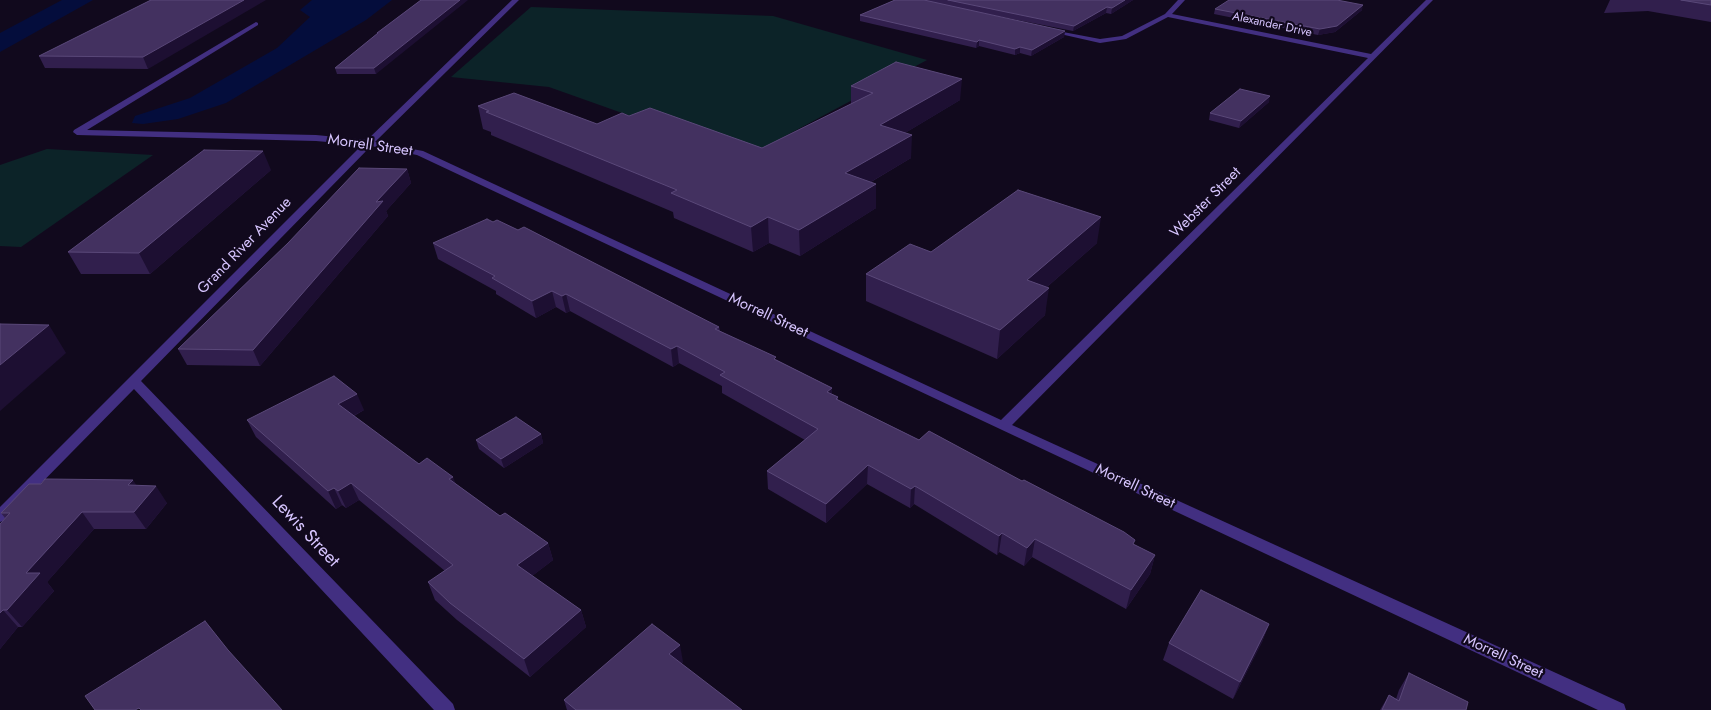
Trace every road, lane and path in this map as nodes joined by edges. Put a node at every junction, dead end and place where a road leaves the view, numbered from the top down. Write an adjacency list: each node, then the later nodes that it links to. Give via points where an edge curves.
1 (516, 0): 8 (street, Grand River Avenue)
2 (1182, 0): 4 (street)
3 (1430, 0): 7 (street, Webster Street)
4 (1166, 15): 6 (street, via 1124,38 1100,41); 7 (street, Alexander Drive)
5 (256, 24): 8 (street, Morrell Street, via 77,132 316,138)
6 (1042, 29)
7 (1374, 57): 10 (street, Webster Street)
8 (368, 143): 9 (street, Grand River Avenue); 10 (street, Morrell Street, via 420,153)
9 (135, 382): 11 (street, Grand River Avenue); 12 (street, Lewis Street)
10 (1003, 426): 13 (street, Morrell Street)
11 (0, 516)
12 (446, 710)
13 (1617, 710)

